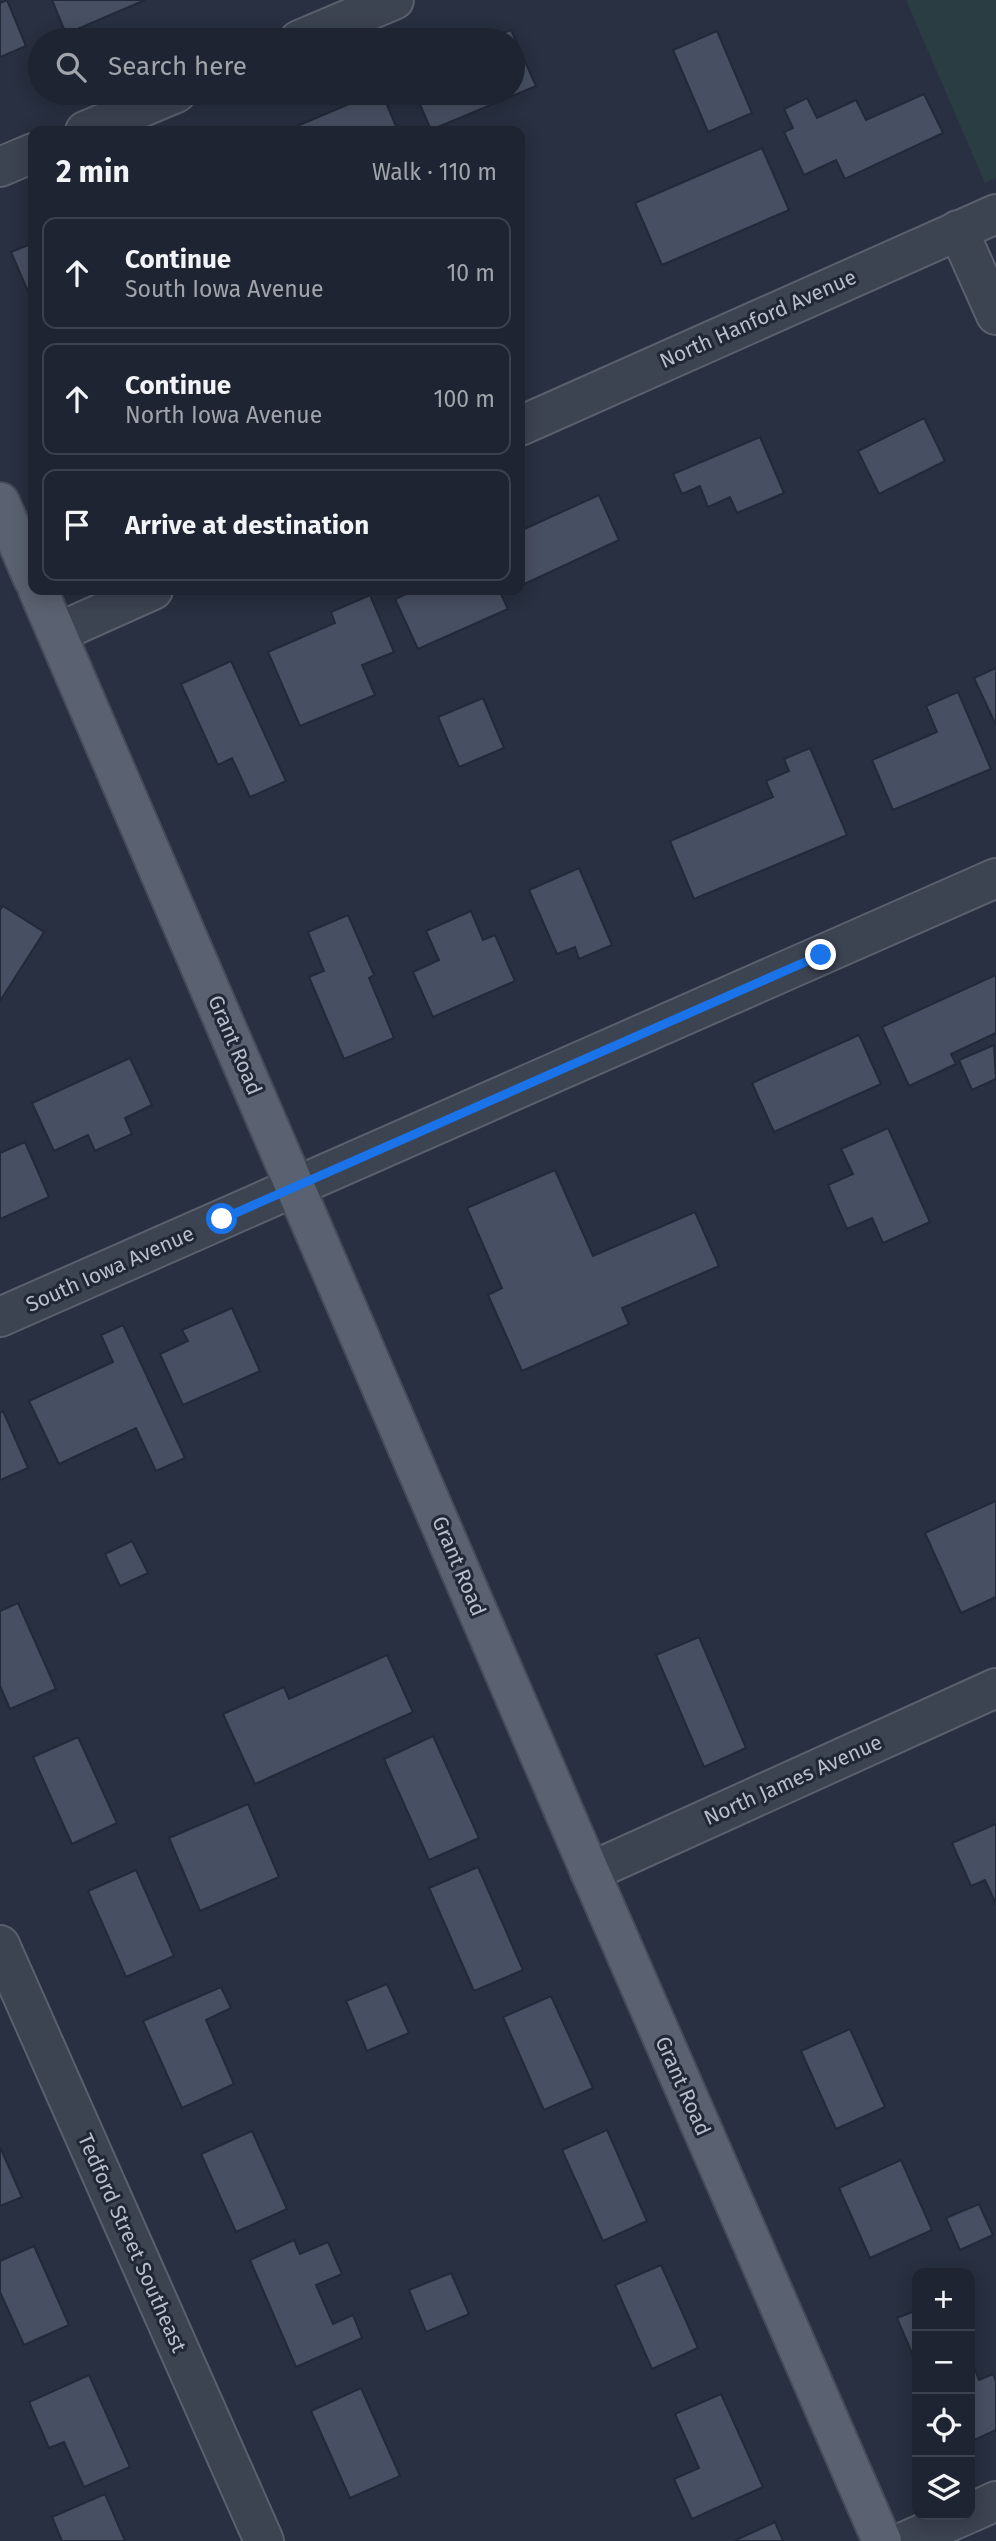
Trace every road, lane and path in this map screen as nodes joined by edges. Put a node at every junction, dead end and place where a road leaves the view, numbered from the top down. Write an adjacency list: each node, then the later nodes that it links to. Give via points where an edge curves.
1 (394, 0): 2 (street)
2 (328, 28)
3 (147, 105): 4 (street)
4 (97, 126)
5 (28, 155): 6 (street)
6 (0, 167)
7 (996, 214): 8 (street, North Hanford Avenue)
8 (958, 230): 9 (street); 10 (street, North Hanford Avenue)
9 (996, 315)
10 (525, 424)
11 (0, 502): 12 (main road)
12 (28, 567)
13 (40, 595): 15 (main road, Grant Road)
14 (142, 595): 15 (street)
15 (57, 633): 17 (main road, Grant Road)
16 (996, 878): 17 (street, South Iowa Avenue)
17 (296, 1186): 18 (street, South Iowa Avenue); 20 (main road, Grant Road)
18 (0, 1317)
19 (996, 1688): 20 (street, North James Avenue)
20 (590, 1872): 26 (main road, Grant Road)
21 (0, 1945): 25 (street, Tedford Street Southeast)
22 (996, 2501): 23 (street)
23 (975, 2511)
24 (954, 2520): 27 (street)
25 (264, 2541)
26 (882, 2541)
27 (906, 2541)

